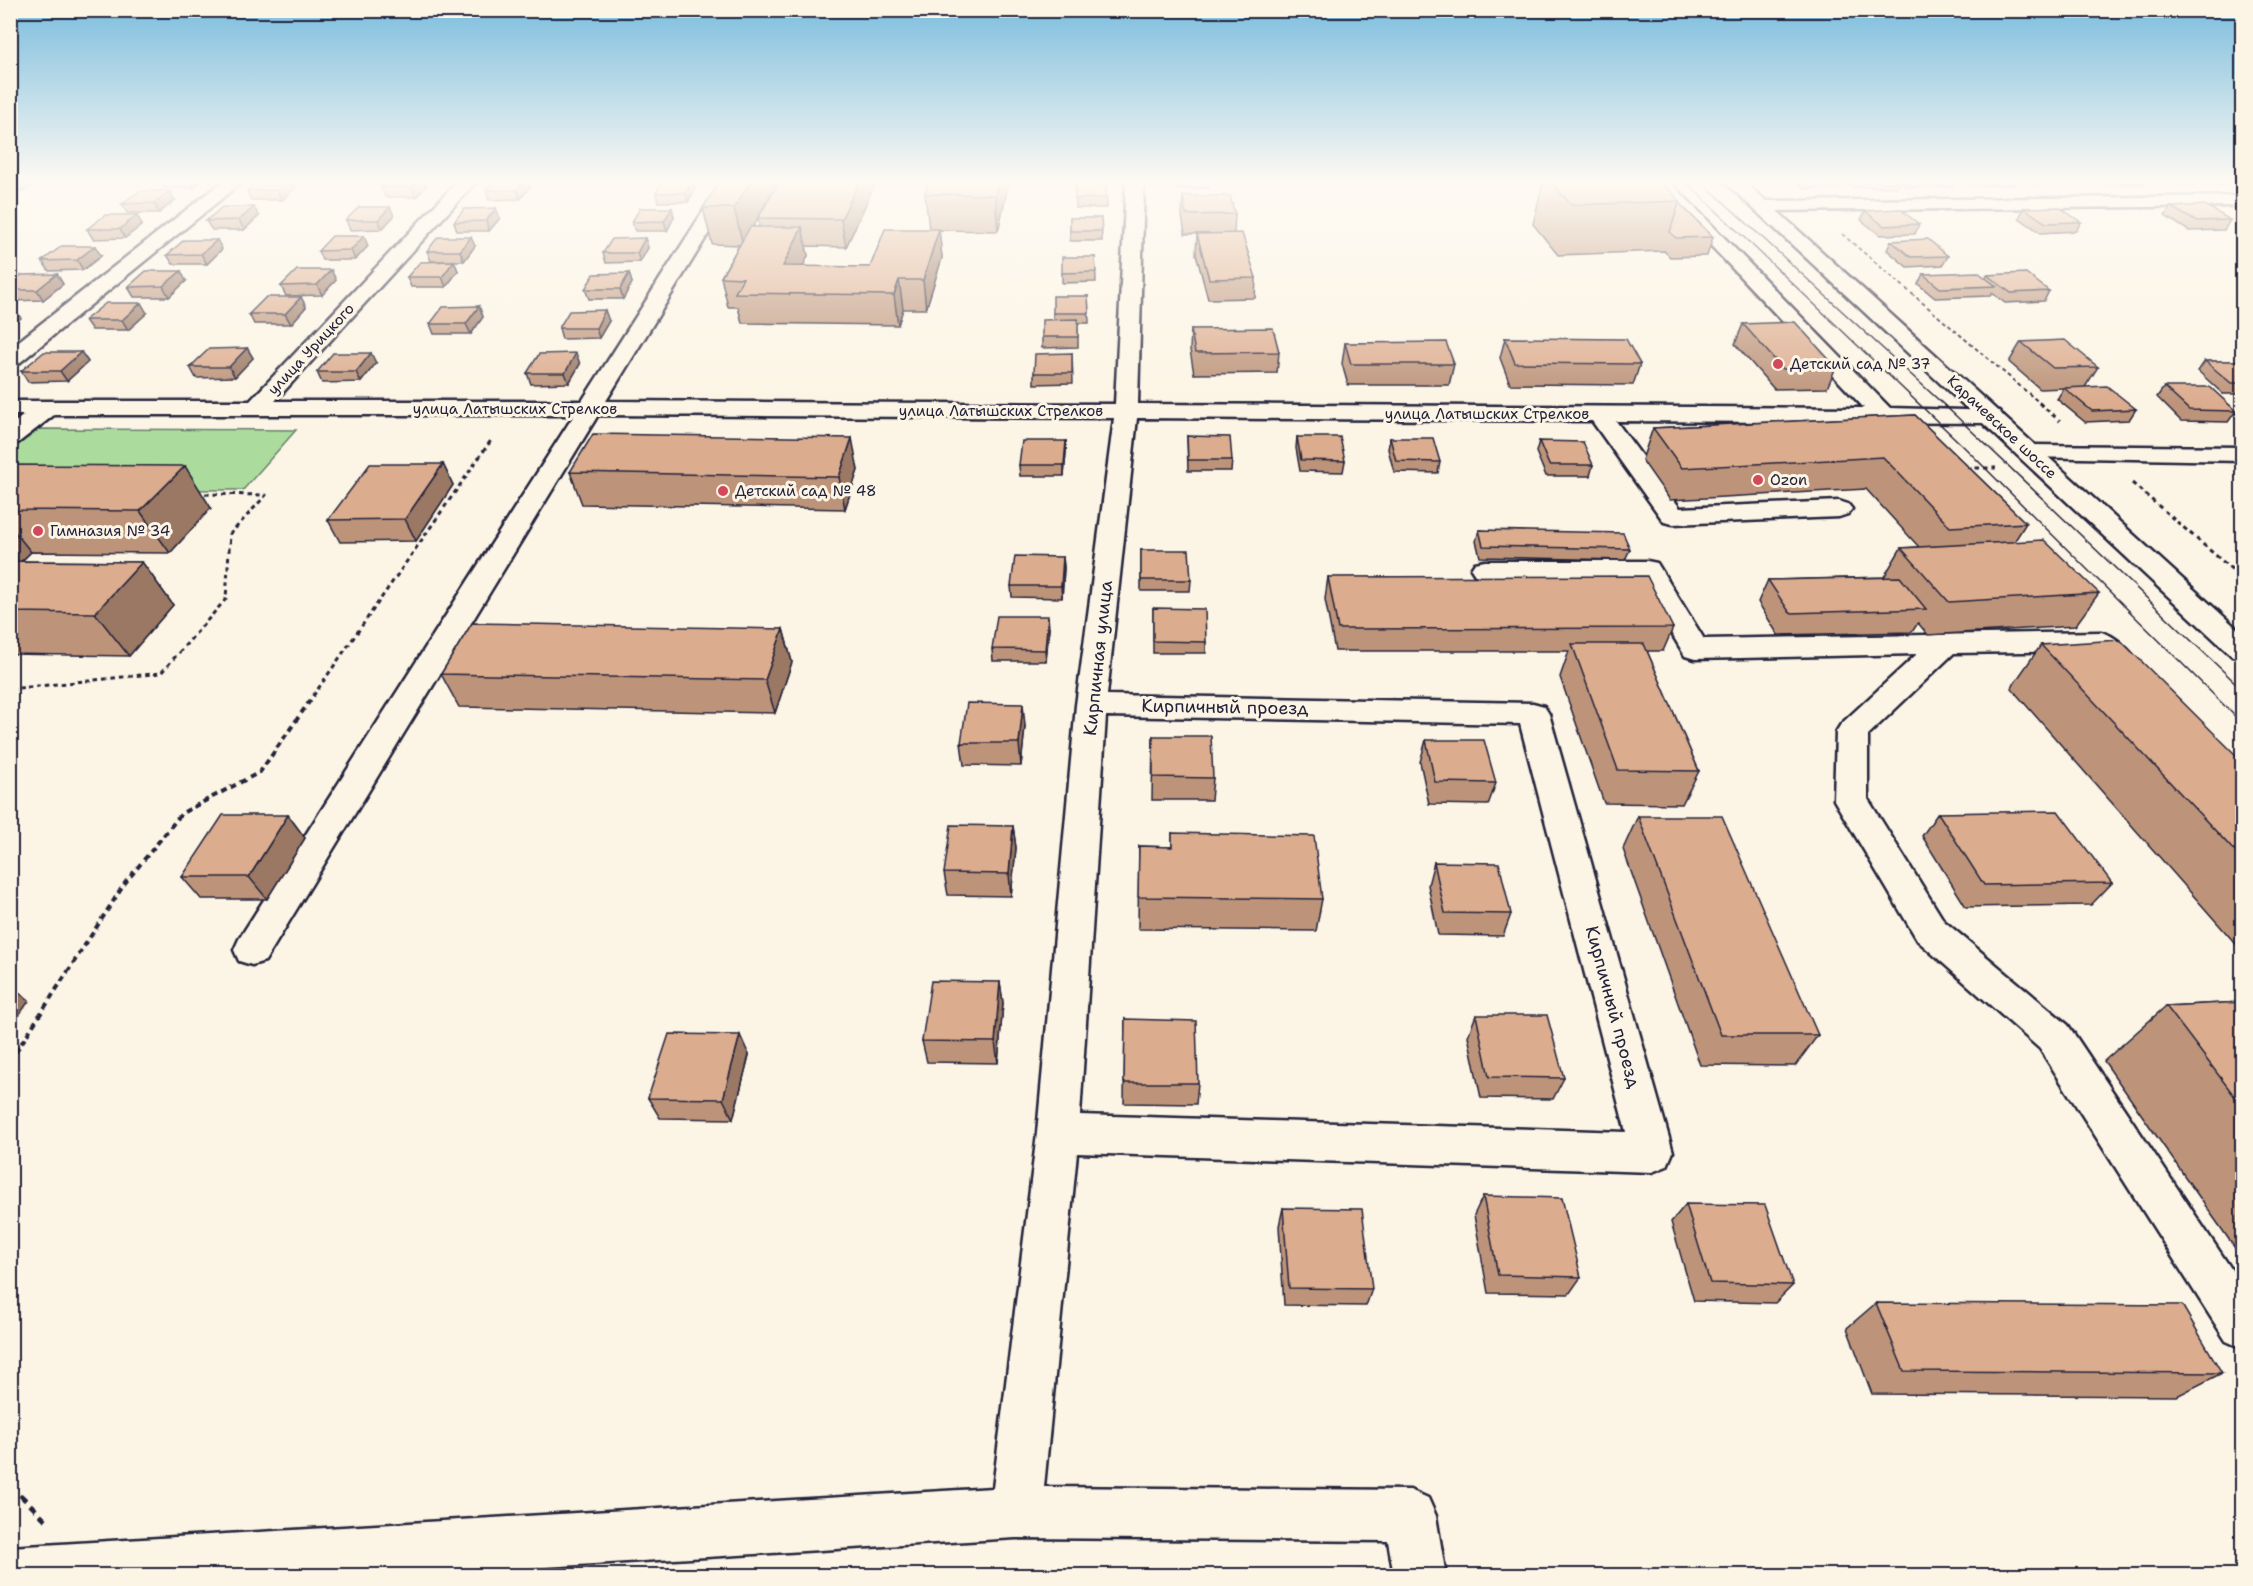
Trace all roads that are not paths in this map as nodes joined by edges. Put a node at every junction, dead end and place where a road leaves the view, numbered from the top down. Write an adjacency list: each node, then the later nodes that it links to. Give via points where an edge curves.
1 (140, 256): 7 (main road)
2 (398, 256): 11 (main road, улица Урицкого)
3 (685, 256): 10 (main road)
4 (1132, 256): 12 (main road, Кирпичная улица)
5 (1731, 256): 14 (main road)
6 (1815, 256): 15 (main road, Карачевское шоссе)
7 (10, 359)
8 (10, 408): 9 (main road, улица Латышских Стрелков)
9 (48, 408): 11 (main road, улица Латышских Стрелков); 16 (main road)
10 (591, 408): 11 (main road, улица Латышских Стрелков); 12 (main road, улица Латышских Стрелков); 25 (main road)
11 (254, 410)
12 (1126, 411): 13 (main road, улица Латышских Стрелков); 24 (main road, Кирпичная улица)
13 (1599, 414): 14 (main road, улица Латышских Стрелков); 19 (main road, via 1673,516)
14 (1884, 416): 15 (main road, улица Латышских Стрелков)
15 (1991, 416): 17 (main road, Карачевское шоссе)
16 (10, 438)
17 (2030, 452): 18 (main road); 22 (main road, Карачевское шоссе)
18 (2242, 454)
19 (1839, 509)
20 (1485, 568): 21 (main road, via 1647,569 1695,650)
21 (1944, 646): 23 (main road, via 2101,641); 27 (main road, via 1852,732 1851,800 1931,931 2054,1037)
22 (2242, 649)
23 (2149, 691)
24 (1091, 705): 26 (main road, Кирпичная улица); 26 (main road, Кирпичный проезд, via 1533,714 1653,1152)
25 (252, 950)
26 (1058, 1133): 28 (main road, Кирпичная улица)
27 (2242, 1325)
28 (1016, 1512): 29 (main road); 30 (main road, via 1410,1516)
29 (14, 1574)
30 (1420, 1575)

